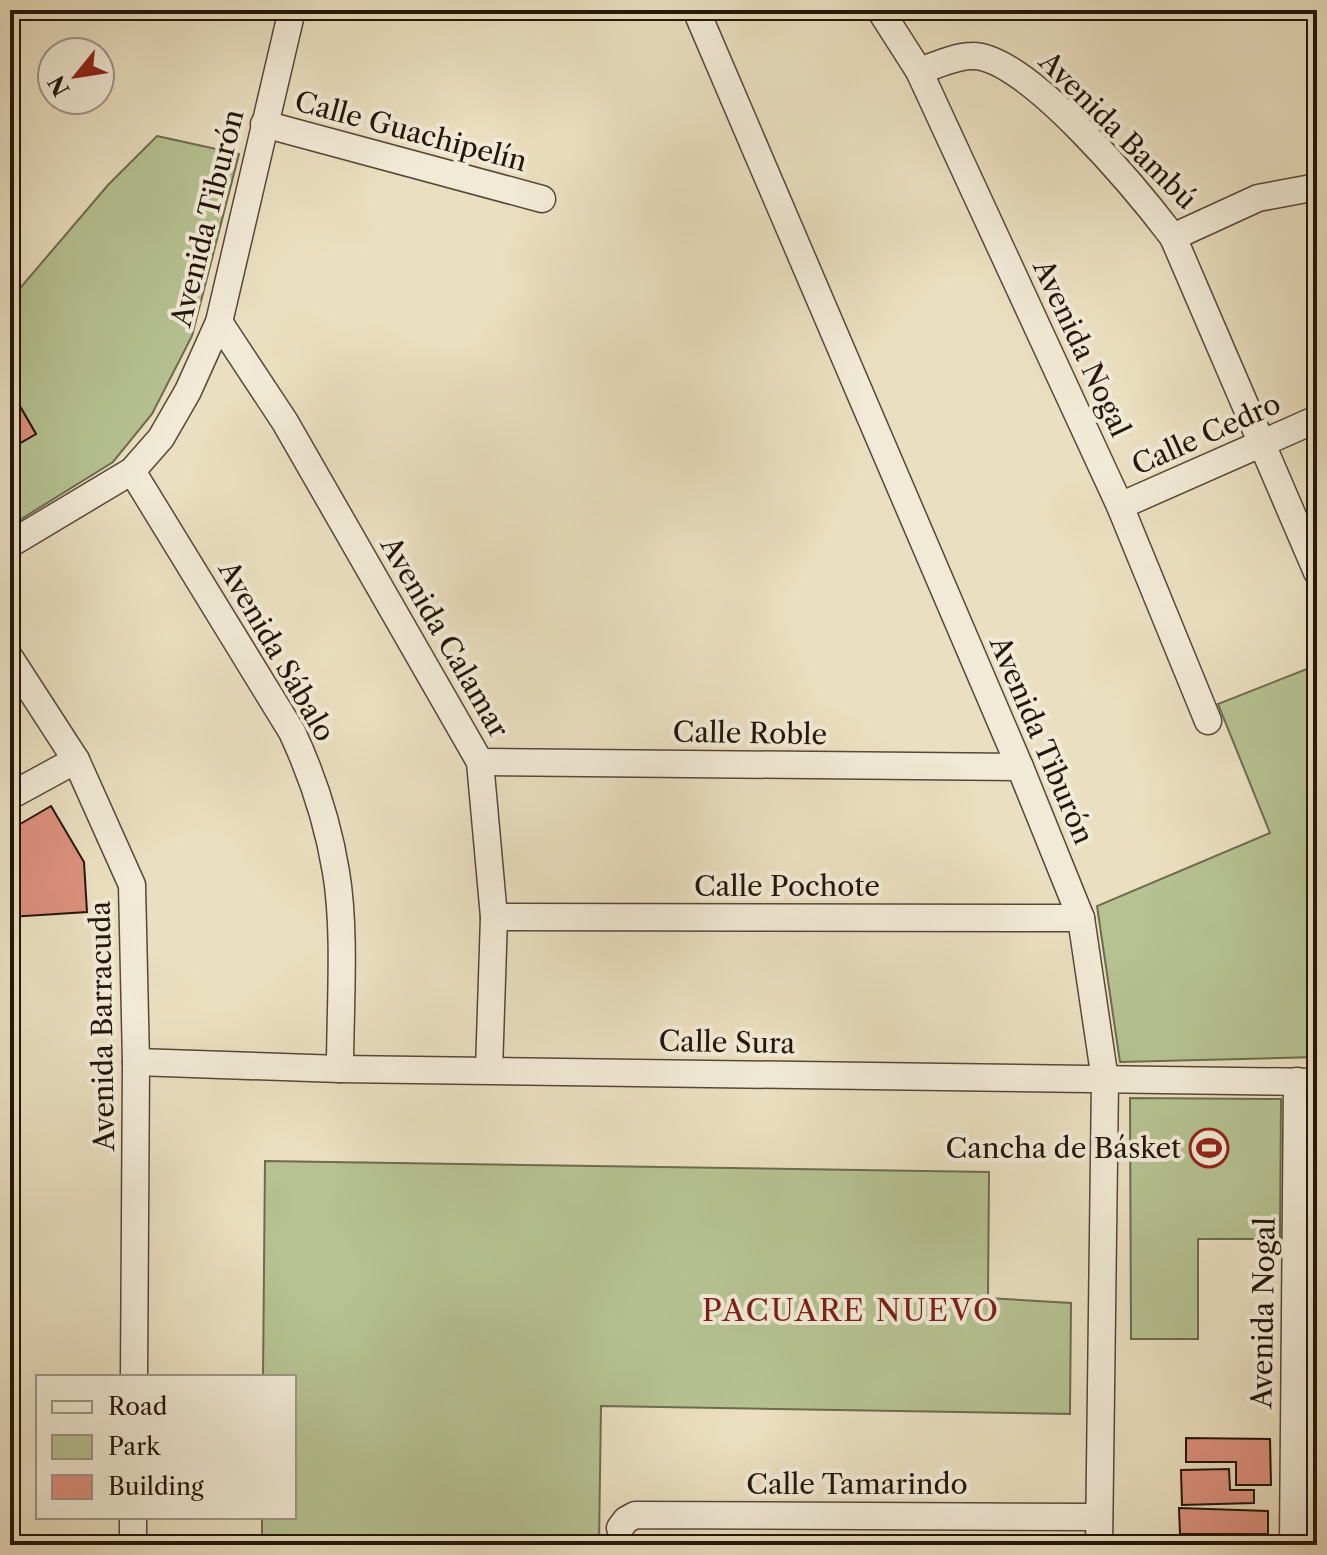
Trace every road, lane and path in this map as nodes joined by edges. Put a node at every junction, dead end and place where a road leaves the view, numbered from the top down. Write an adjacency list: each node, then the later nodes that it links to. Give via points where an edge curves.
1 (292, 10): 5 (street, Avenida Tiburón)
2 (696, 10): 20 (street, Avenida Tiburón)
3 (880, 10): 4 (street, Avenida Nogal)
4 (919, 71): 8 (street, Avenida Bambú, via 973,55 1004,65 1030,82 1142,196); 13 (street, Avenida Nogal)
5 (264, 124): 7 (street, Calle Guachipelín); 9 (street, Avenida Tiburón)
6 (1317, 187): 8 (street, Avenida Bambú, via 1258,198)
7 (542, 199)
8 (1173, 237): 11 (street)
9 (219, 322): 12 (street, Avenida Tiburón, via 168,426); 19 (street, Avenida Calamar, via 285,422)
10 (1317, 419): 11 (street, Calle Cedro)
11 (1263, 444): 13 (street, Calle Cedro); 15 (street)
12 (132, 471): 14 (street, Avenida Tiburón); 25 (street, Avenida Sábalo, via 292,732 310,771 337,875)
13 (1120, 506): 17 (street, Avenida Nogal)
14 (10, 544)
15 (1317, 572)
16 (10, 658): 18 (street, Avenida Barracuda)
17 (1208, 721)
18 (76, 760): 21 (street); 24 (street, Avenida Barracuda, via 132,885)
19 (480, 762): 20 (street, Calle Roble); 22 (street, Avenida Calamar)
20 (1020, 767): 23 (street, Avenida Tiburón)
21 (10, 796)
22 (494, 917): 23 (street, Calle Pochote); 26 (street, Avenida Calamar)
23 (1081, 918): 27 (street, Avenida Tiburón)
24 (136, 1062): 25 (street, Calle Sura); 29 (street, Avenida Barracuda)
25 (340, 1069): 26 (street, Calle Sura)
26 (489, 1070): 27 (street, Calle Sura)
27 (1105, 1080): 28 (street, Calle Sura); 30 (street, Avenida Tiburón)
28 (1307, 1081): 35 (street, Avenida Nogal)
29 (134, 1375)
30 (1099, 1517): 32 (street, Calle Tamarindo, via 635,1515); 34 (street, Avenida Tiburón)
31 (133, 1519): 33 (street)
32 (620, 1528)
33 (133, 1545)
34 (1099, 1545)
35 (1293, 1545)

